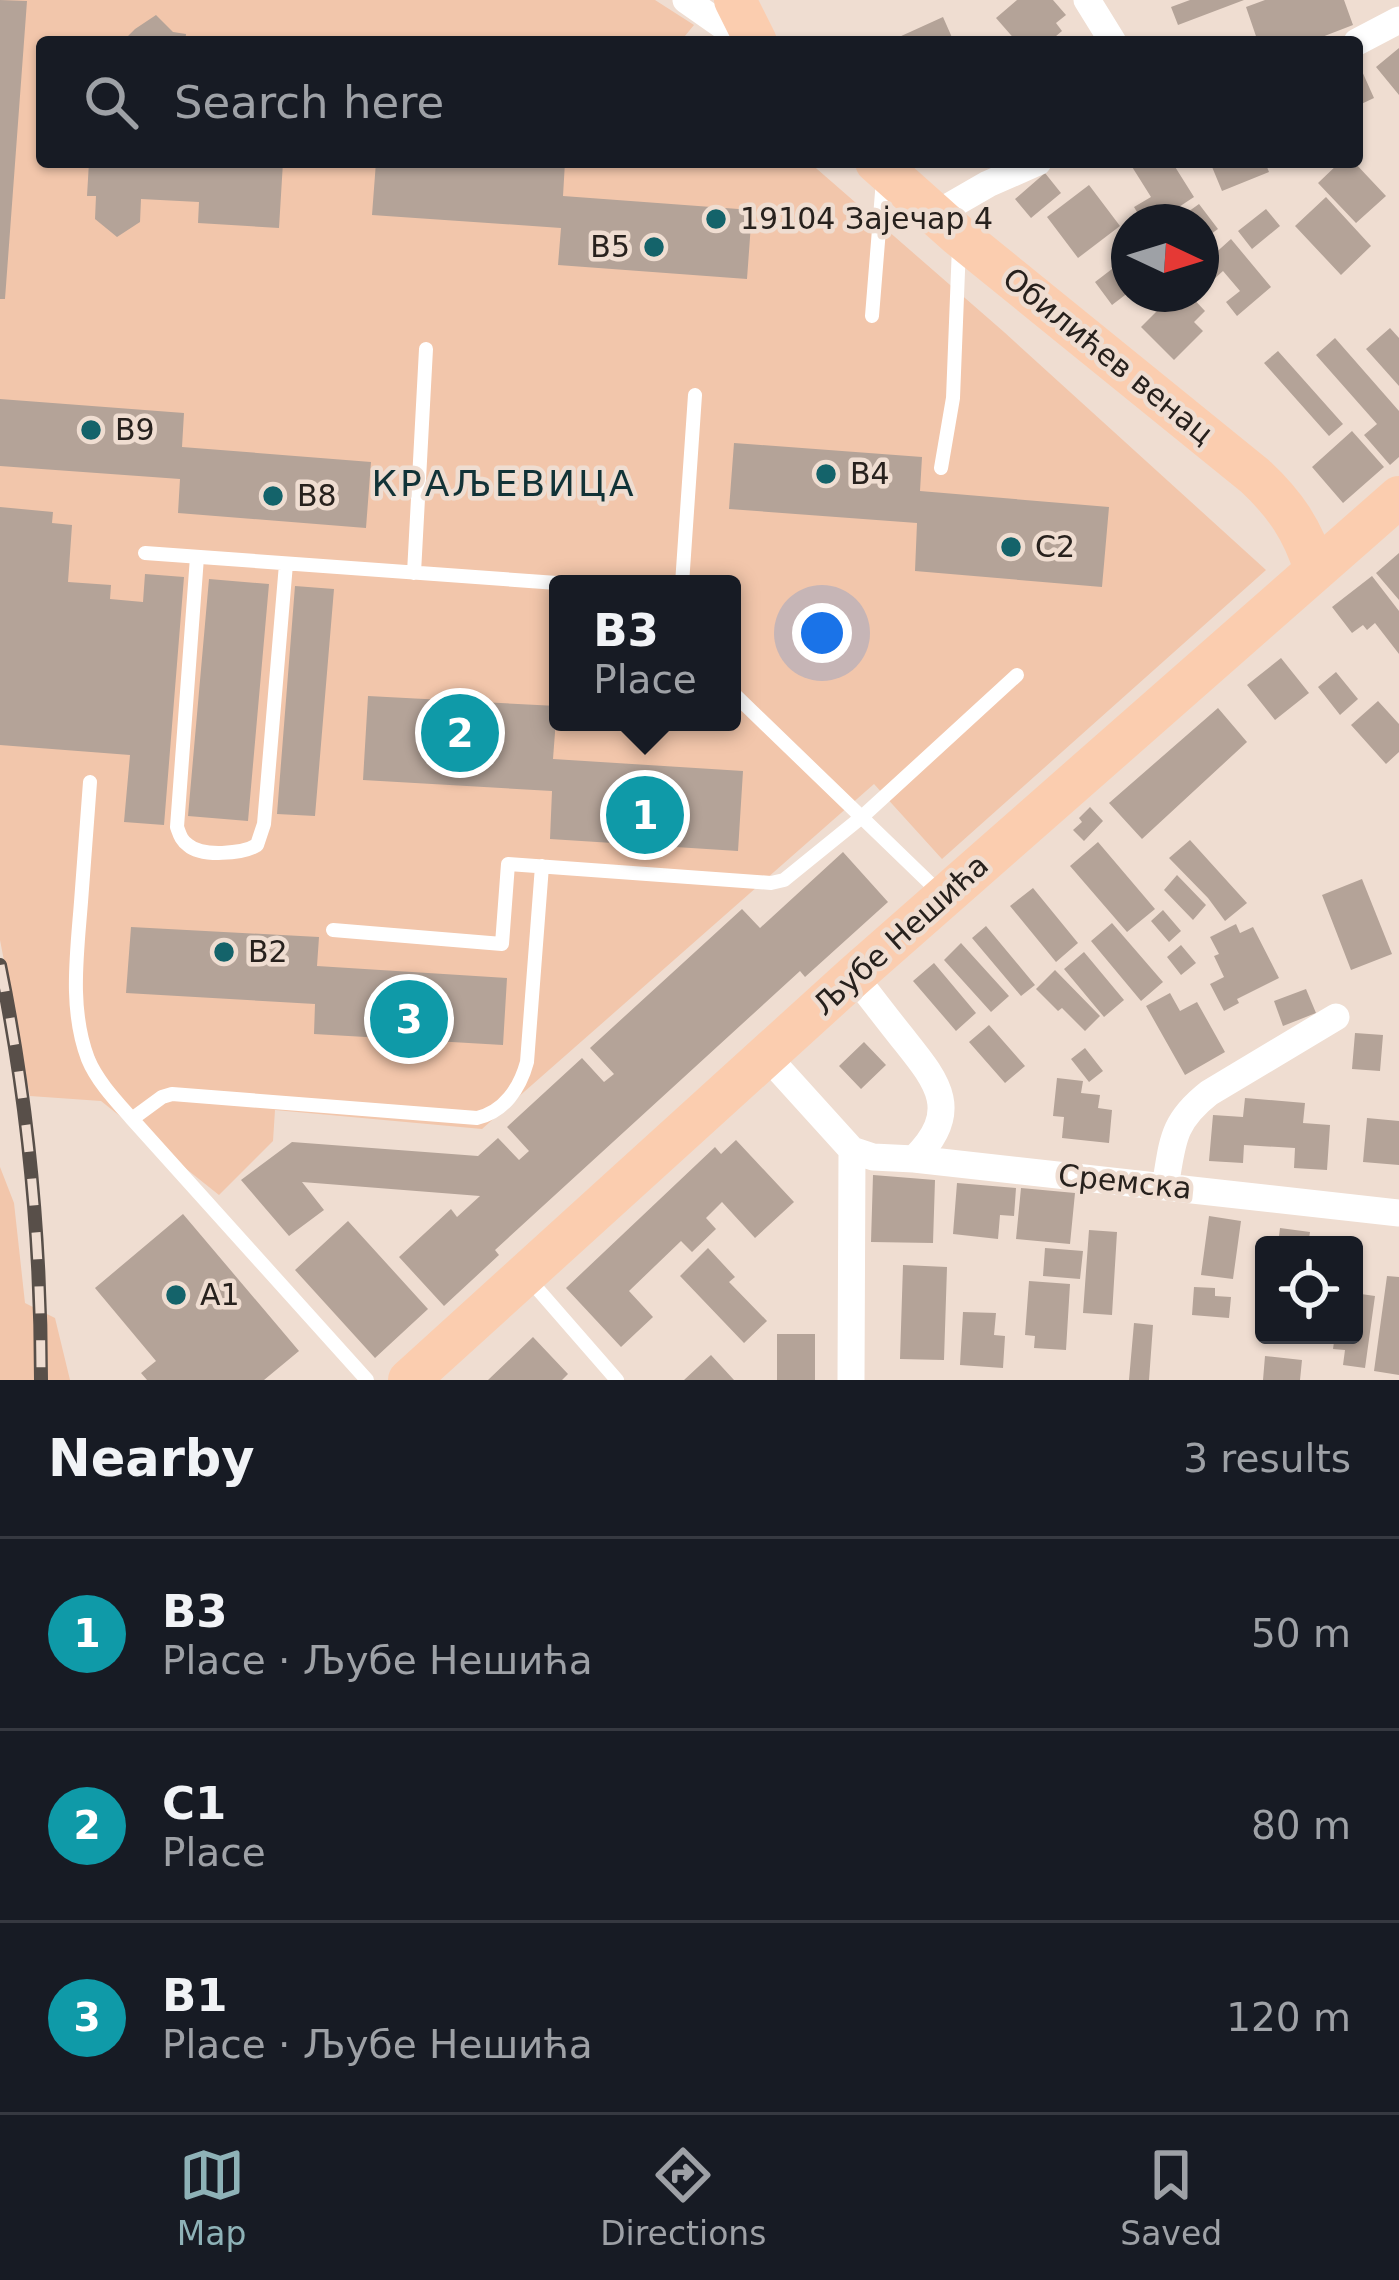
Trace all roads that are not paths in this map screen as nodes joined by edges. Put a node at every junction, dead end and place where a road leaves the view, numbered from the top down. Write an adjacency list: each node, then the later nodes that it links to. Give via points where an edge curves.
1 (686, 0): 5 (street)
2 (735, 0): 6 (main road)
3 (1087, 0): 7 (street)
4 (1399, 20): 8 (street)
5 (737, 36)
6 (753, 36)
7 (1109, 36)
8 (1363, 40)
9 (880, 168): 13 (lane)
10 (882, 168): 12 (main road, Обилићев венац)
11 (1024, 168): 12 (street, via 988,184)
12 (948, 225): 16 (lane, via 953,398); 21 (main road, Обилићев венац, via 1281,500)
13 (872, 316)
14 (426, 349): 22 (lane)
15 (695, 395): 23 (lane)
16 (941, 468)
17 (1399, 497): 21 (main road, Љубе Нешића)
18 (145, 554): 19 (lane)
19 (197, 557): 20 (lane); 20 (lane, via 176,816 195,850 240,853 262,835)
20 (286, 564): 22 (lane)
21 (1315, 570): 30 (main road, Љубе Нешића)
22 (414, 573): 24 (lane)
23 (683, 575)
24 (549, 582)
25 (1017, 675): 28 (lane)
26 (741, 701): 28 (lane)
27 (90, 782): 35 (lane, via 77,1009 90,1063)
28 (863, 816): 29 (lane, via 771,883); 30 (lane)
29 (542, 866): 31 (lane, via 508,864 502,944); 35 (lane, via 527,1062 517,1089 487,1116 172,1094)
30 (944, 896): 32 (main road, Љубе Нешића)
31 (333, 930)
32 (854, 976): 34 (main road, Љубе Нешића); 37 (street, via 940,1093 938,1123)
33 (1336, 1017): 38 (street, via 1190,1108 1179,1123)
34 (766, 1055): 36 (street); 40 (main road, Љубе Нешића)
35 (132, 1118): 41 (lane)
36 (852, 1150): 37 (street, Сремска); 44 (street)
37 (914, 1159): 38 (street, Сремска)
38 (1166, 1187): 39 (street, Сремска)
39 (1399, 1213)
40 (525, 1274): 42 (main road, Љубе Нешића); 43 (lane)
41 (367, 1380)
42 (409, 1380)
43 (617, 1380)
44 (851, 1380)

